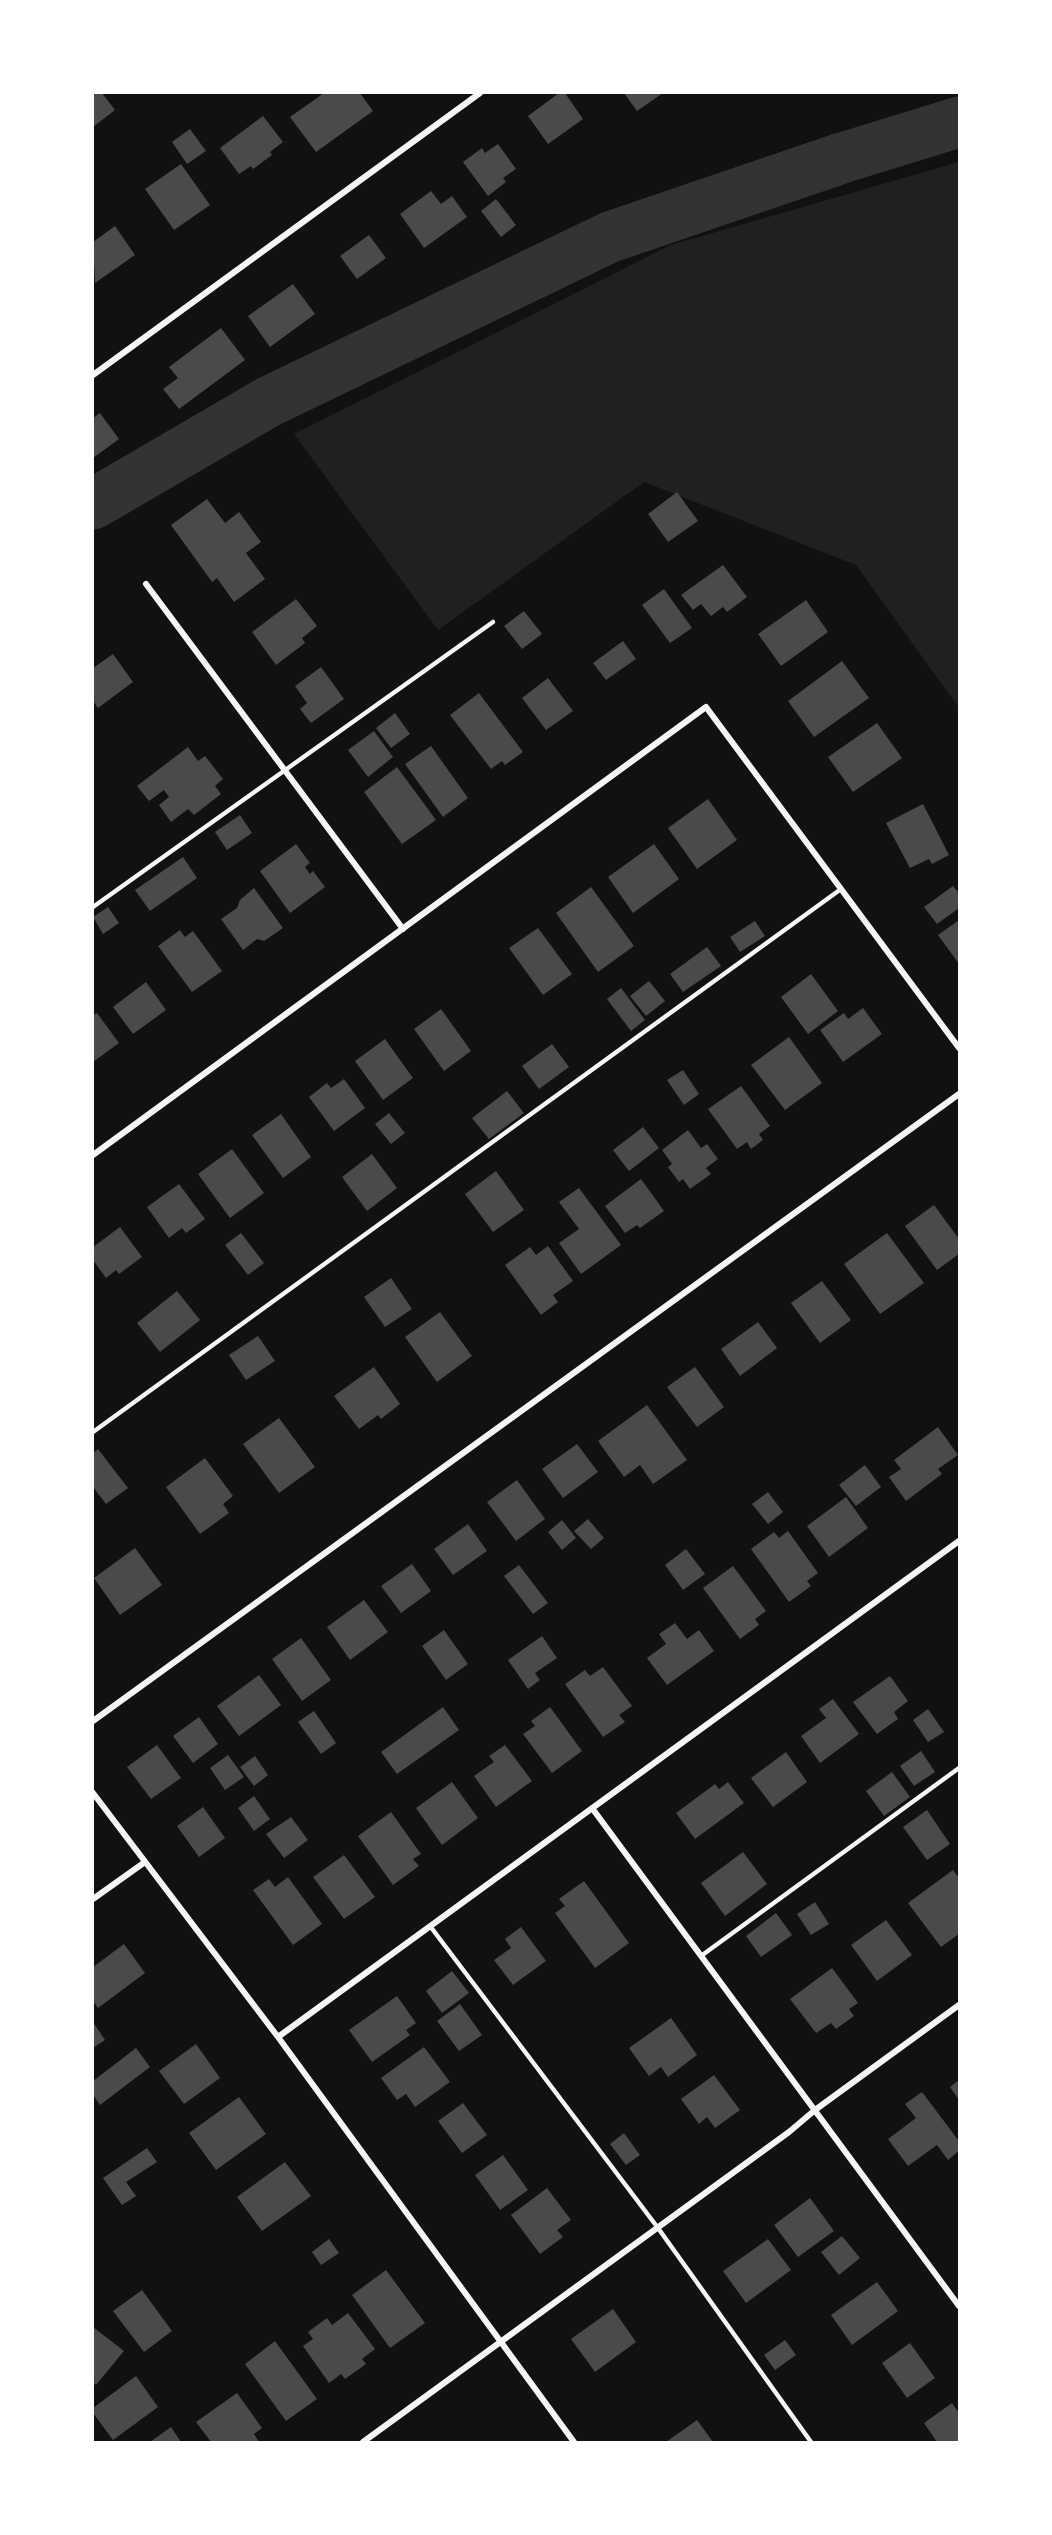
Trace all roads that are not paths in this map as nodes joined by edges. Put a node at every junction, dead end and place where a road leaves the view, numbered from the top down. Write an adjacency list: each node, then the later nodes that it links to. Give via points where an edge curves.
1 (480, 93): 2 (street)
2 (93, 375)
3 (146, 584): 5 (street)
4 (493, 622): 5 (lane)
5 (285, 771): 7 (lane); 8 (street)
6 (841, 889): 8 (street, via 706,707); 9 (street); 12 (lane)
7 (93, 907)
8 (403, 929): 11 (street)
9 (959, 1048)
10 (959, 1094): 14 (street)
11 (93, 1155)
12 (93, 1432)
13 (959, 1541): 17 (street)
14 (93, 1721)
15 (959, 1768): 21 (lane)
16 (93, 1793): 18 (street)
17 (592, 1808): 20 (street); 21 (street)
18 (144, 1862): 19 (street); 23 (street)
19 (93, 1899)
20 (430, 1926): 23 (street); 25 (lane)
21 (701, 1956): 24 (street)
22 (959, 2005): 24 (street)
23 (278, 2037): 27 (street)
24 (815, 2110): 25 (street); 26 (street)
25 (658, 2228): 27 (street); 30 (lane)
26 (959, 2306)
27 (500, 2342): 28 (street); 29 (street)
28 (363, 2442)
29 (574, 2442)
30 (811, 2442)

